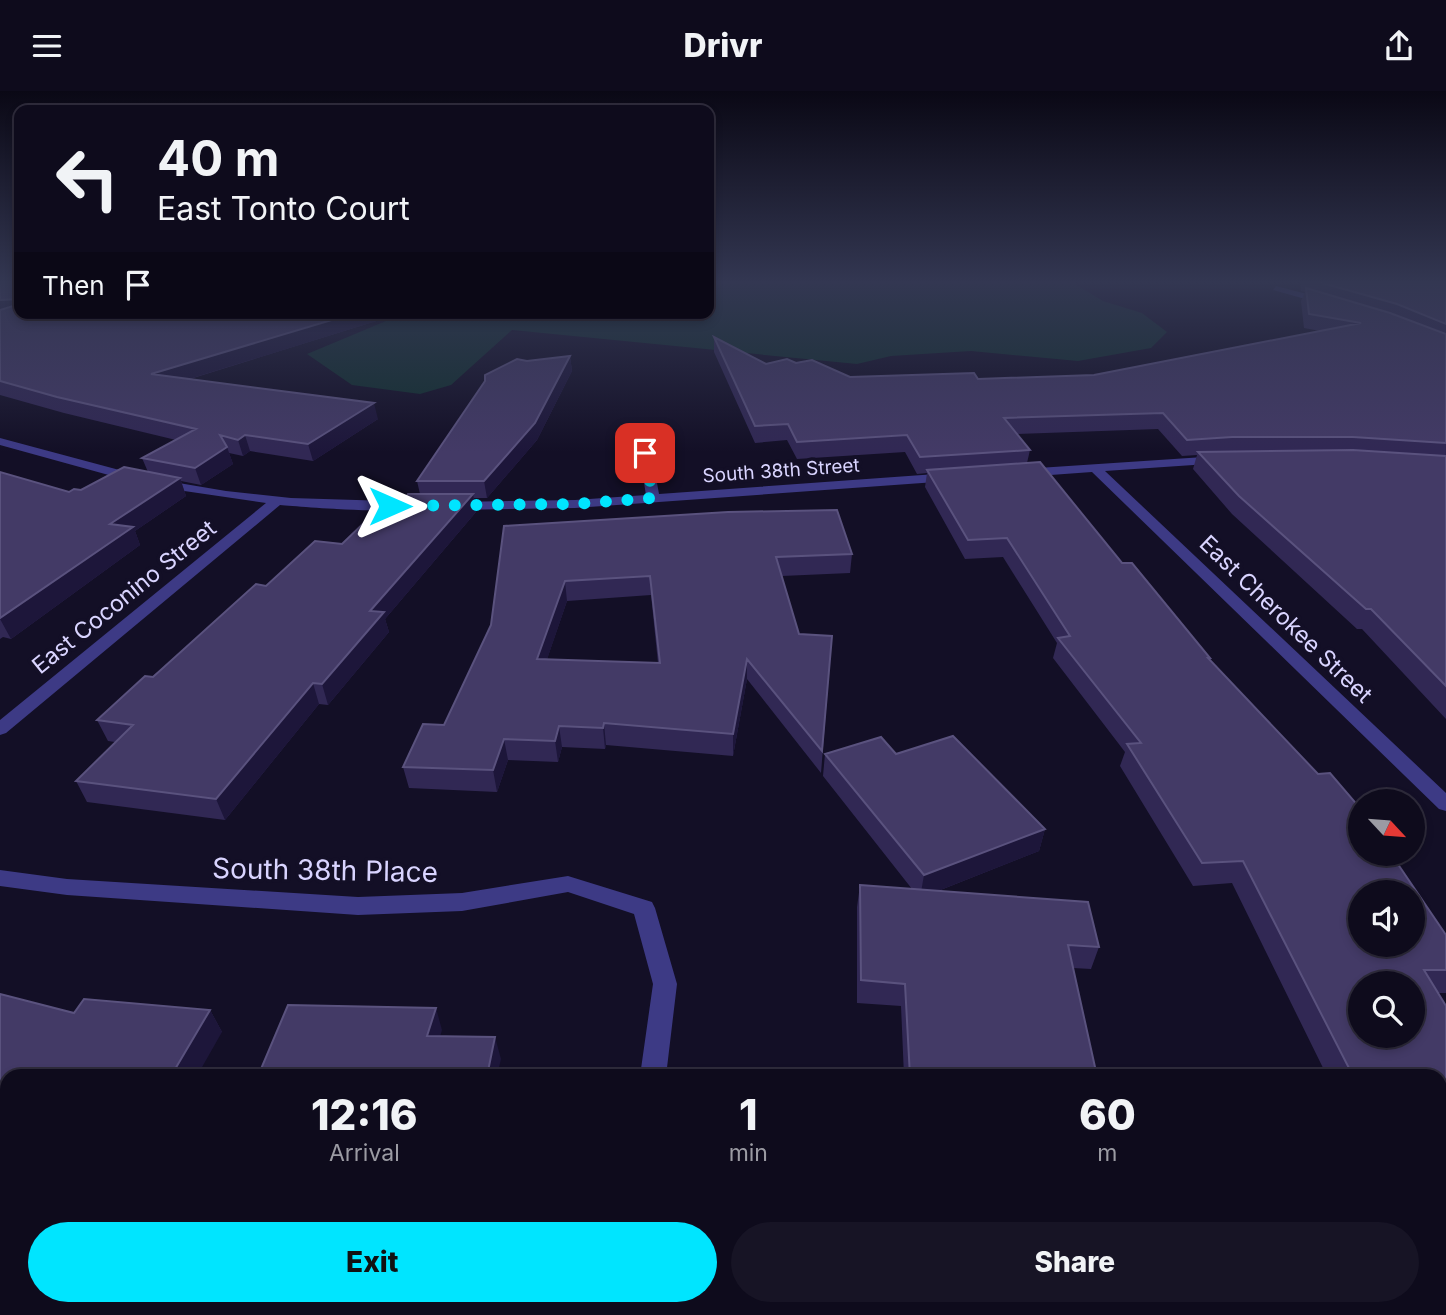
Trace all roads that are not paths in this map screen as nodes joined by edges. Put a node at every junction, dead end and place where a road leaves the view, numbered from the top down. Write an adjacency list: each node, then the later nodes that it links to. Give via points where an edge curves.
1 (641, 428): 7 (street)
2 (0, 441): 8 (street, South 38th Street, via 125,477)
3 (1227, 460): 4 (street)
4 (1094, 467): 5 (street); 10 (street, East Cherokee Street)
5 (1003, 474)
6 (962, 477): 7 (street, South 38th Street)
7 (653, 498): 8 (street, South 38th Street, via 479,506)
8 (277, 501): 9 (street, East Coconino Street)
9 (0, 729)
10 (1446, 804)
11 (0, 878): 12 (street, South 38th Place, via 66,887 358,906 462,902 568,884 643,908 665,984)
12 (654, 1069)

